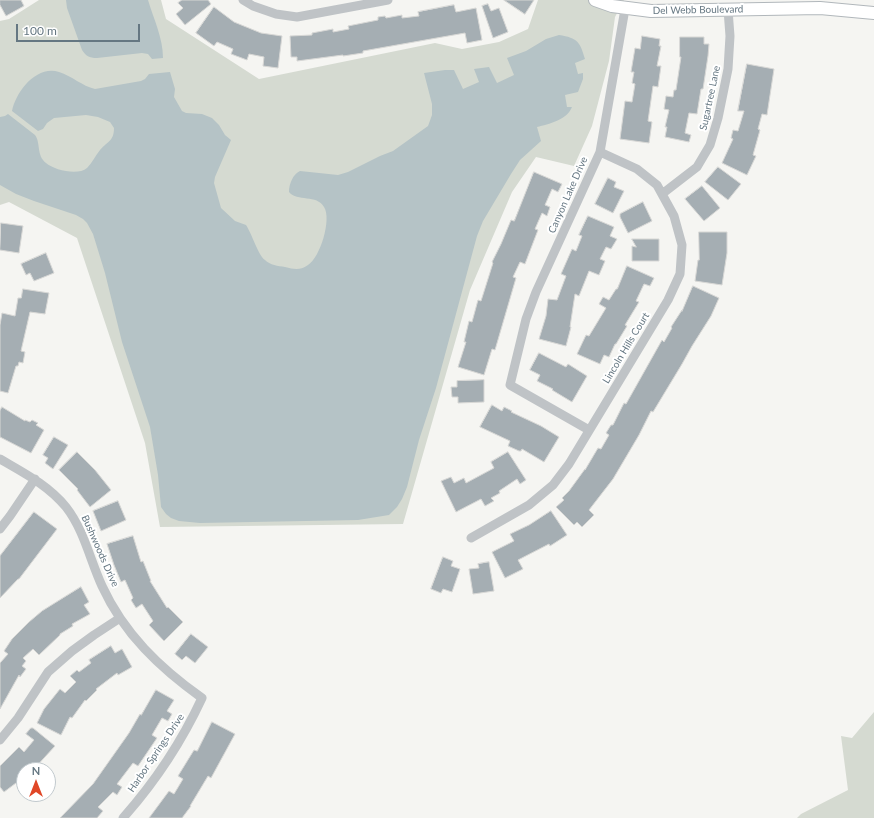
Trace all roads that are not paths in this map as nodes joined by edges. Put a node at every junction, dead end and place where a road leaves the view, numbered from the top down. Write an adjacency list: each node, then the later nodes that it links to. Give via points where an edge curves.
1 (243, 0): 2 (street, via 276,14 297,17)
2 (388, 0)
3 (595, 0): 4 (street, Del Webb Boulevard)
4 (625, 9): 5 (street, Del Webb Boulevard); 7 (street, Canyon Lake Drive)
5 (728, 10): 6 (street, Del Webb Boulevard, via 820,8); 8 (street, Sugartree Lane, via 728,69 710,145 697,167)
6 (874, 13)
7 (600, 152): 8 (street, Lincoln Hills Court, via 637,169 657,185); 9 (street, Canyon Lake Drive, via 536,292 526,319 510,385)
8 (662, 194): 9 (street, Lincoln Hills Court, via 674,216 682,245 680,274 668,300)
9 (589, 430): 13 (street, Lincoln Hills Court, via 553,485 529,505)
10 (0, 459): 11 (street, Bushwoods Drive)
11 (35, 479): 12 (street); 14 (street, Bushwoods Drive, via 53,493 74,517 103,589)
12 (0, 529)
13 (471, 538)
14 (120, 618): 15 (street, Bushwoods Drive, via 159,664); 16 (street, via 72,651 48,672 18,718)
15 (202, 698): 17 (street, Harbor Springs Drive, via 178,743)
16 (0, 740)
17 (123, 818)

